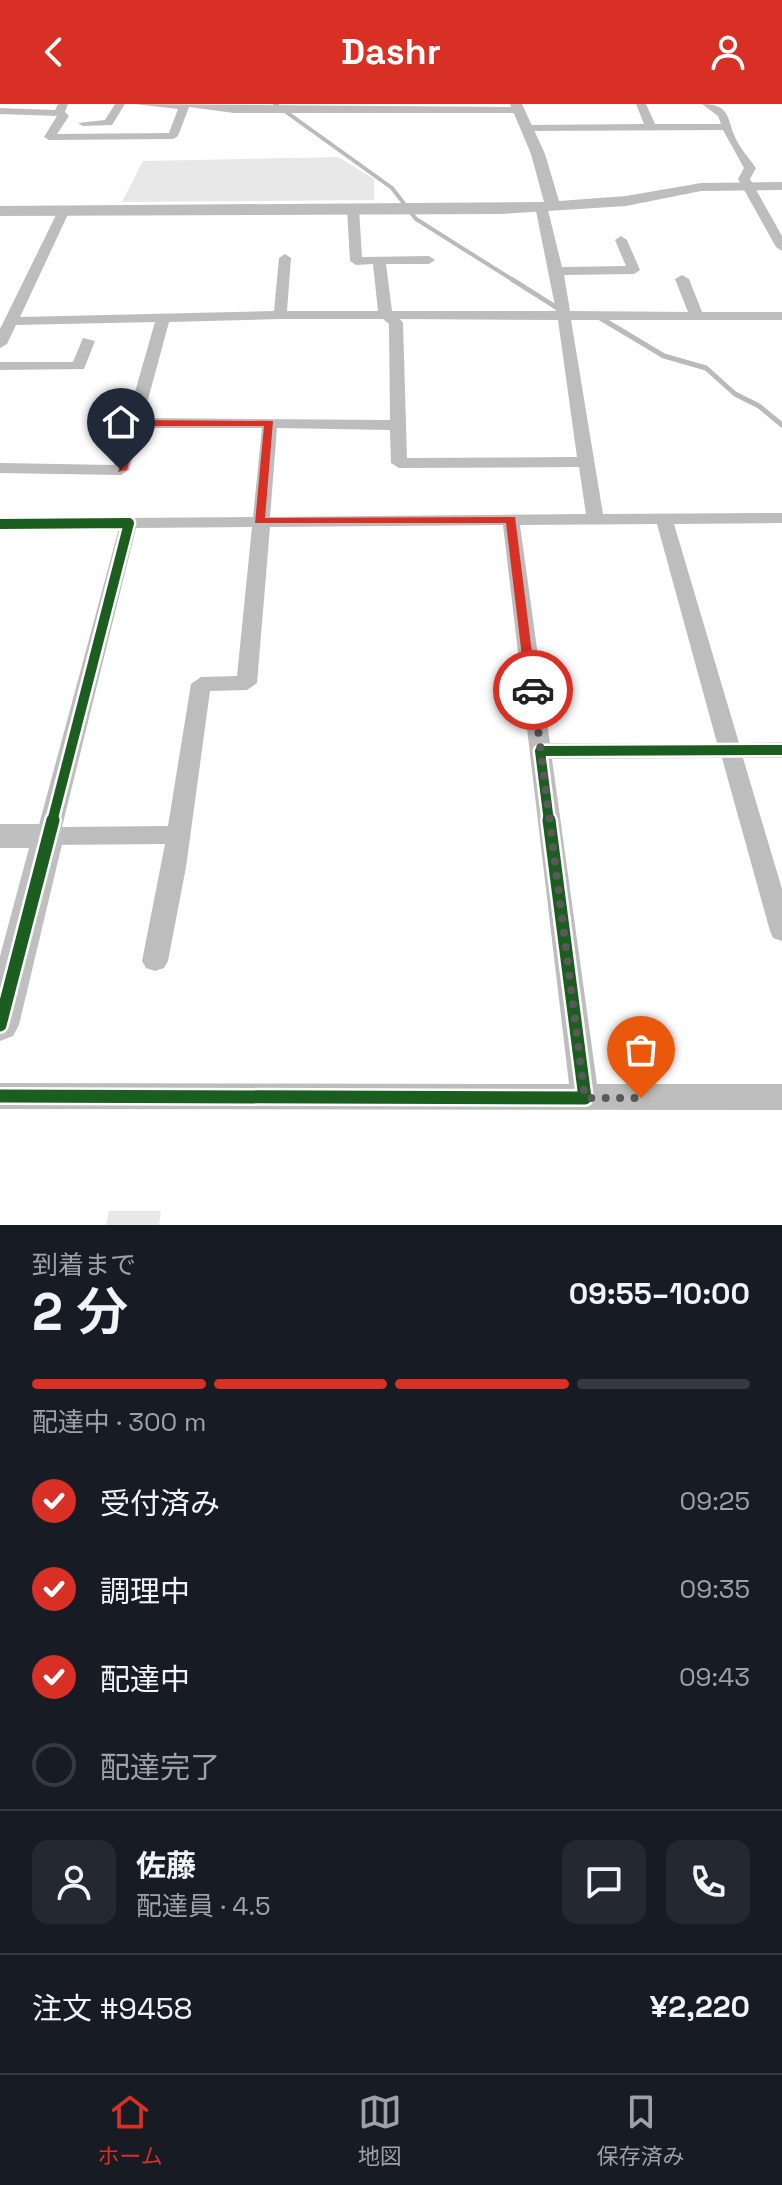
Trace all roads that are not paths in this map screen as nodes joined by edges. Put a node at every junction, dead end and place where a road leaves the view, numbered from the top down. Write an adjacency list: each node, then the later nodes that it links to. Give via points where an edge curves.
1 (120, 104): 8 (street, via 108,123)
2 (139, 104): 5 (street)
3 (641, 104): 11 (street)
4 (707, 104): 9 (street, via 723,114)
5 (185, 106): 6 (street); 8 (street, via 173,136 49,137)
6 (517, 107): 10 (street)
7 (0, 111): 8 (street)
8 (60, 113)
9 (727, 127): 11 (street); 12 (street, via 750,168 744,179)
10 (526, 128): 11 (street); 14 (street, via 538,154)
11 (651, 128)
12 (747, 186): 13 (street); 14 (street); 19 (street)
13 (782, 186)
14 (547, 206): 15 (street); 23 (street)
15 (353, 209): 16 (street); 21 (street, via 356,261)
16 (64, 210): 17 (street); 31 (street)
17 (0, 211)
18 (621, 240): 23 (street, via 634,270)
19 (782, 247)
20 (285, 258): 27 (street)
21 (379, 260): 22 (street); 26 (street)
22 (429, 260)
23 (557, 271): 25 (street)
24 (682, 279): 28 (street)
25 (563, 313): 26 (street); 28 (street); 38 (street)
26 (385, 314): 27 (street); 37 (street, via 396,323)
27 (280, 315): 30 (street)
28 (697, 316): 29 (street)
29 (782, 316)
30 (163, 318): 31 (street); 35 (street)
31 (11, 321): 33 (street)
32 (88, 341): 34 (street, via 79,366)
33 (0, 344)
34 (0, 366)
35 (135, 423): 36 (street); 39 (street, via 121,470)
36 (270, 423): 37 (street); 44 (street)
37 (400, 425): 38 (street, via 399,463)
38 (586, 462): 42 (street)
39 (0, 468)
40 (664, 518): 41 (street); 42 (street); 47 (street)
41 (782, 518)
42 (595, 519): 43 (street)
43 (511, 520): 44 (street); 49 (street)
44 (259, 521): 45 (street); 50 (street, via 247,683 201,684)
45 (129, 523): 46 (street); 52 (street)
46 (0, 524)
47 (730, 750): 48 (street); 49 (street); 53 (street)
48 (782, 750)
49 (540, 751): 58 (street)
50 (178, 835): 52 (street); 54 (street)
51 (0, 836): 52 (main road)
52 (48, 836): 55 (main road)
53 (782, 931)
54 (155, 961)
55 (0, 1025)
56 (0, 1096): 58 (street)
57 (782, 1097): 58 (street)
58 (585, 1098)

